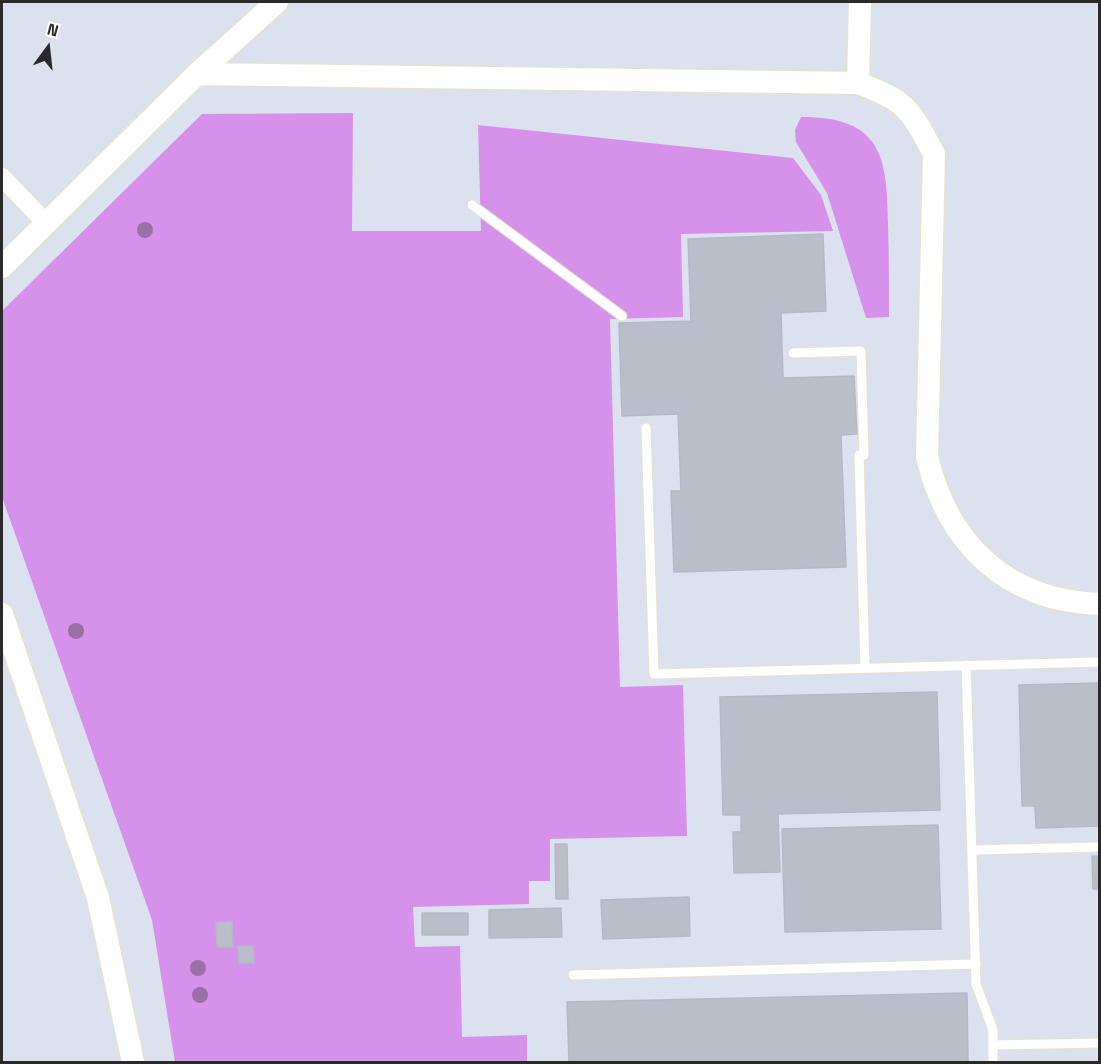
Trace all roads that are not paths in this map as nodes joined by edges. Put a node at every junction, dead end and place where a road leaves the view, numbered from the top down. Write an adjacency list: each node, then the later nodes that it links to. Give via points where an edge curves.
1 (277, 2): 3 (street)
2 (860, 2): 4 (street)
3 (197, 74): 4 (street); 7 (street)
4 (858, 83): 12 (street, via 890,95 914,115 934,154 927,457 935,489 950,520 970,547 995,570 1024,588 1057,599)
5 (2, 177): 7 (street)
6 (472, 205): 9 (lane)
7 (45, 222): 8 (street)
8 (2, 267)
9 (622, 316)
10 (793, 353): 17 (lane, via 861,351 864,455 859,455)
11 (646, 428): 17 (lane, via 654,674)
12 (1100, 604)
13 (2, 614): 14 (street)
14 (8, 651): 24 (street, via 98,898)
15 (1100, 662): 16 (lane)
16 (966, 665): 17 (lane); 19 (lane)
17 (865, 668)
18 (1100, 847): 19 (lane)
19 (972, 850): 20 (lane)
20 (976, 964): 21 (lane); 23 (lane, via 976,984 993,1030)
21 (573, 975)
22 (1100, 1043): 23 (lane)
23 (993, 1045): 25 (lane)
24 (133, 1062)
25 (993, 1062)

